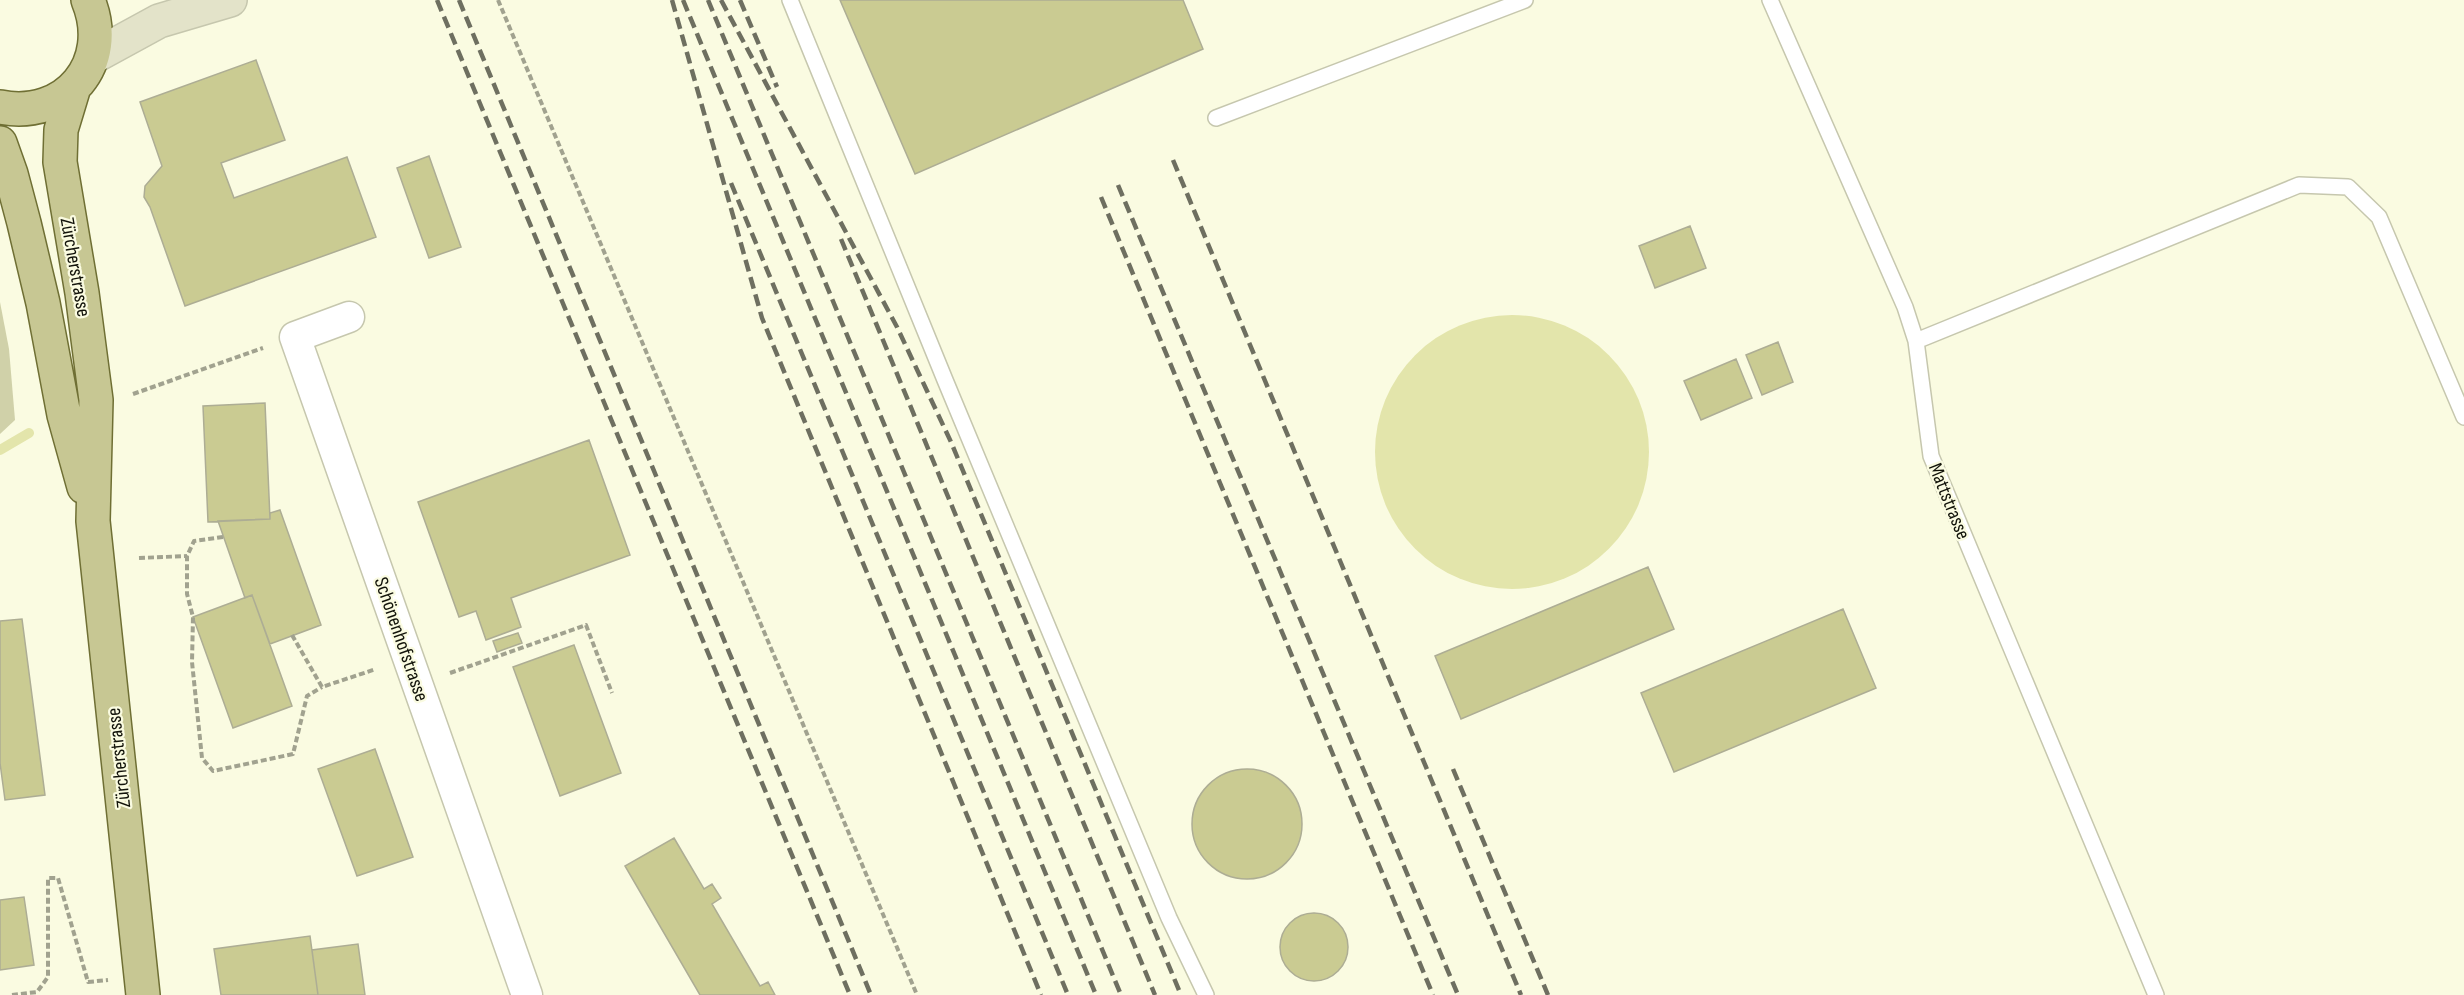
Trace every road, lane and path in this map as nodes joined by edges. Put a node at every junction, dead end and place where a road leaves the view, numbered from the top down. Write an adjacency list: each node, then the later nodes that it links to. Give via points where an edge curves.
1 (88, 0): 7 (main road, via 96,35)
2 (230, 0): 7 (main road, via 159,21)
3 (498, 0): 29 (path)
4 (790, 0): 30 (lane, via 1169,918)
5 (1525, 0): 10 (lane)
6 (1770, 0): 14 (lane, Mattstrasse, via 1905,307)
7 (93, 57): 8 (main road)
8 (74, 87): 9 (main road, via 37,108); 17 (main road, Zürcherstrasse, via 61,130 60,162 96,400)
9 (0, 107)
10 (1216, 118)
11 (0, 143): 17 (main road, Zürcherstrasse, via 24,223 64,415)
12 (349, 317): 13 (street)
13 (295, 337): 15 (path); 22 (street, Schönenhofstrasse)
14 (1916, 341): 16 (lane, via 2299,185 2348,187 2379,217); 31 (lane, Mattstrasse, via 1931,456)
15 (133, 394)
16 (2464, 417)
17 (93, 521): 26 (main road, Zürcherstrasse)
18 (223, 537): 19 (path, via 194,541)
19 (187, 556): 20 (path); 24 (path, via 202,758 213,771 293,754 307,696)
20 (139, 558)
21 (292, 635): 24 (path)
22 (408, 657): 24 (path); 28 (street, Schönenhofstrasse)
23 (445, 675): 25 (path, via 586,625)
24 (322, 687)
25 (612, 693)
26 (142, 986): 27 (path, via 88,982 58,878 48,878 48,977 37,992)
27 (12, 995)
28 (527, 995)
29 (917, 995)
30 (1206, 995)
31 (2156, 995)

